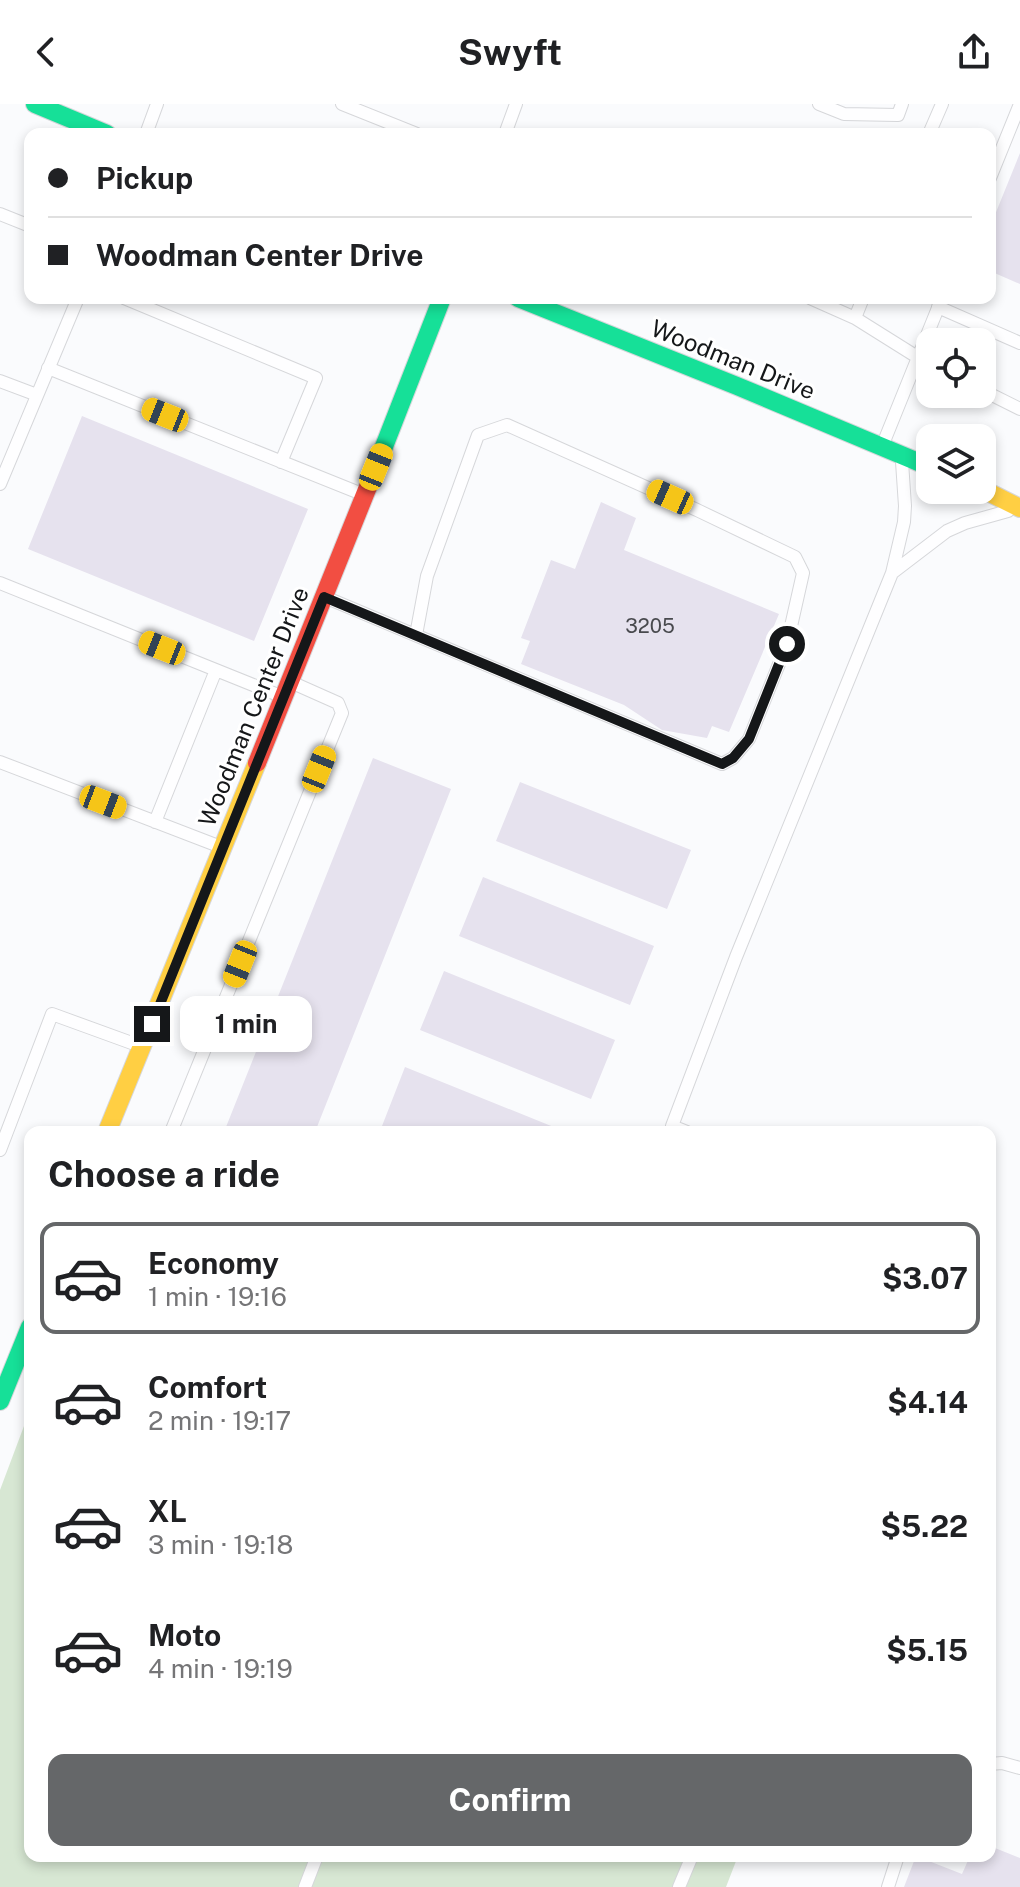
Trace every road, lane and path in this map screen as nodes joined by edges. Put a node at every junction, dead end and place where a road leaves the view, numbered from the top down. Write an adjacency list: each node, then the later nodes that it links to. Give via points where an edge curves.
1 (35, 104): 9 (street)
2 (157, 104): 10 (lane)
3 (342, 104): 11 (lane)
4 (516, 104): 12 (lane)
5 (819, 104): 6 (lane, via 844,114 898,115)
6 (902, 104)
7 (942, 104): 13 (lane)
8 (1020, 104): 14 (lane)
9 (93, 128)
10 (148, 128)
11 (402, 128)
12 (507, 128)
13 (932, 128)
14 (996, 163)
15 (0, 214): 16 (lane)
16 (24, 224)
17 (75, 304): 29 (lane)
18 (138, 304): 38 (lane, via 316,378)
19 (440, 304): 40 (street, Woodman Center Drive)
20 (533, 304): 35 (street, Woodman Drive)
21 (824, 304): 25 (lane)
22 (861, 304): 25 (lane)
23 (940, 304): 26 (lane)
24 (942, 304): 27 (lane)
25 (855, 318): 28 (lane)
26 (933, 328)
27 (1020, 343)
28 (916, 357)
29 (48, 368): 32 (lane); 38 (lane)
30 (916, 378): 35 (lane)
31 (0, 381): 32 (lane)
32 (37, 395): 39 (lane)
33 (996, 397): 34 (lane)
34 (1020, 409)
35 (882, 447): 36 (street, Woodman Drive)
36 (901, 455): 37 (street, Woodman Drive); 43 (lane, via 904,522)
37 (916, 461)
38 (281, 462): 40 (lane)
39 (0, 484)
40 (364, 495): 45 (street, Woodman Center Drive)
41 (996, 496): 42 (street)
42 (1020, 508): 43 (lane, via 947,531)
43 (892, 573): 55 (lane)
44 (0, 583): 47 (lane)
45 (324, 597): 46 (lane); 48 (street, Woodman Center Drive)
46 (416, 635): 46 (lane, via 722,764 749,739 787,644 803,573 795,557 507,425 478,435 427,576)
47 (216, 670): 48 (lane); 50 (lane)
48 (287, 690): 51 (street, Woodman Center Drive); 54 (lane, via 338,703 342,713)
49 (0, 762): 50 (lane)
50 (155, 822): 51 (lane)
51 (223, 848): 52 (street, Woodman Center Drive)
52 (143, 1047): 53 (street, Woodman Center Drive); 56 (lane, via 52,1014)
53 (110, 1126)
54 (173, 1126)
55 (672, 1126)
56 (0, 1150)
57 (24, 1342): 58 (street)
58 (0, 1401)
59 (996, 1764): 60 (lane)
60 (1020, 1768)
61 (315, 1862): 64 (lane)
62 (689, 1862): 65 (lane)
63 (896, 1862): 66 (lane)
64 (305, 1887)
65 (679, 1887)
66 (888, 1887)

